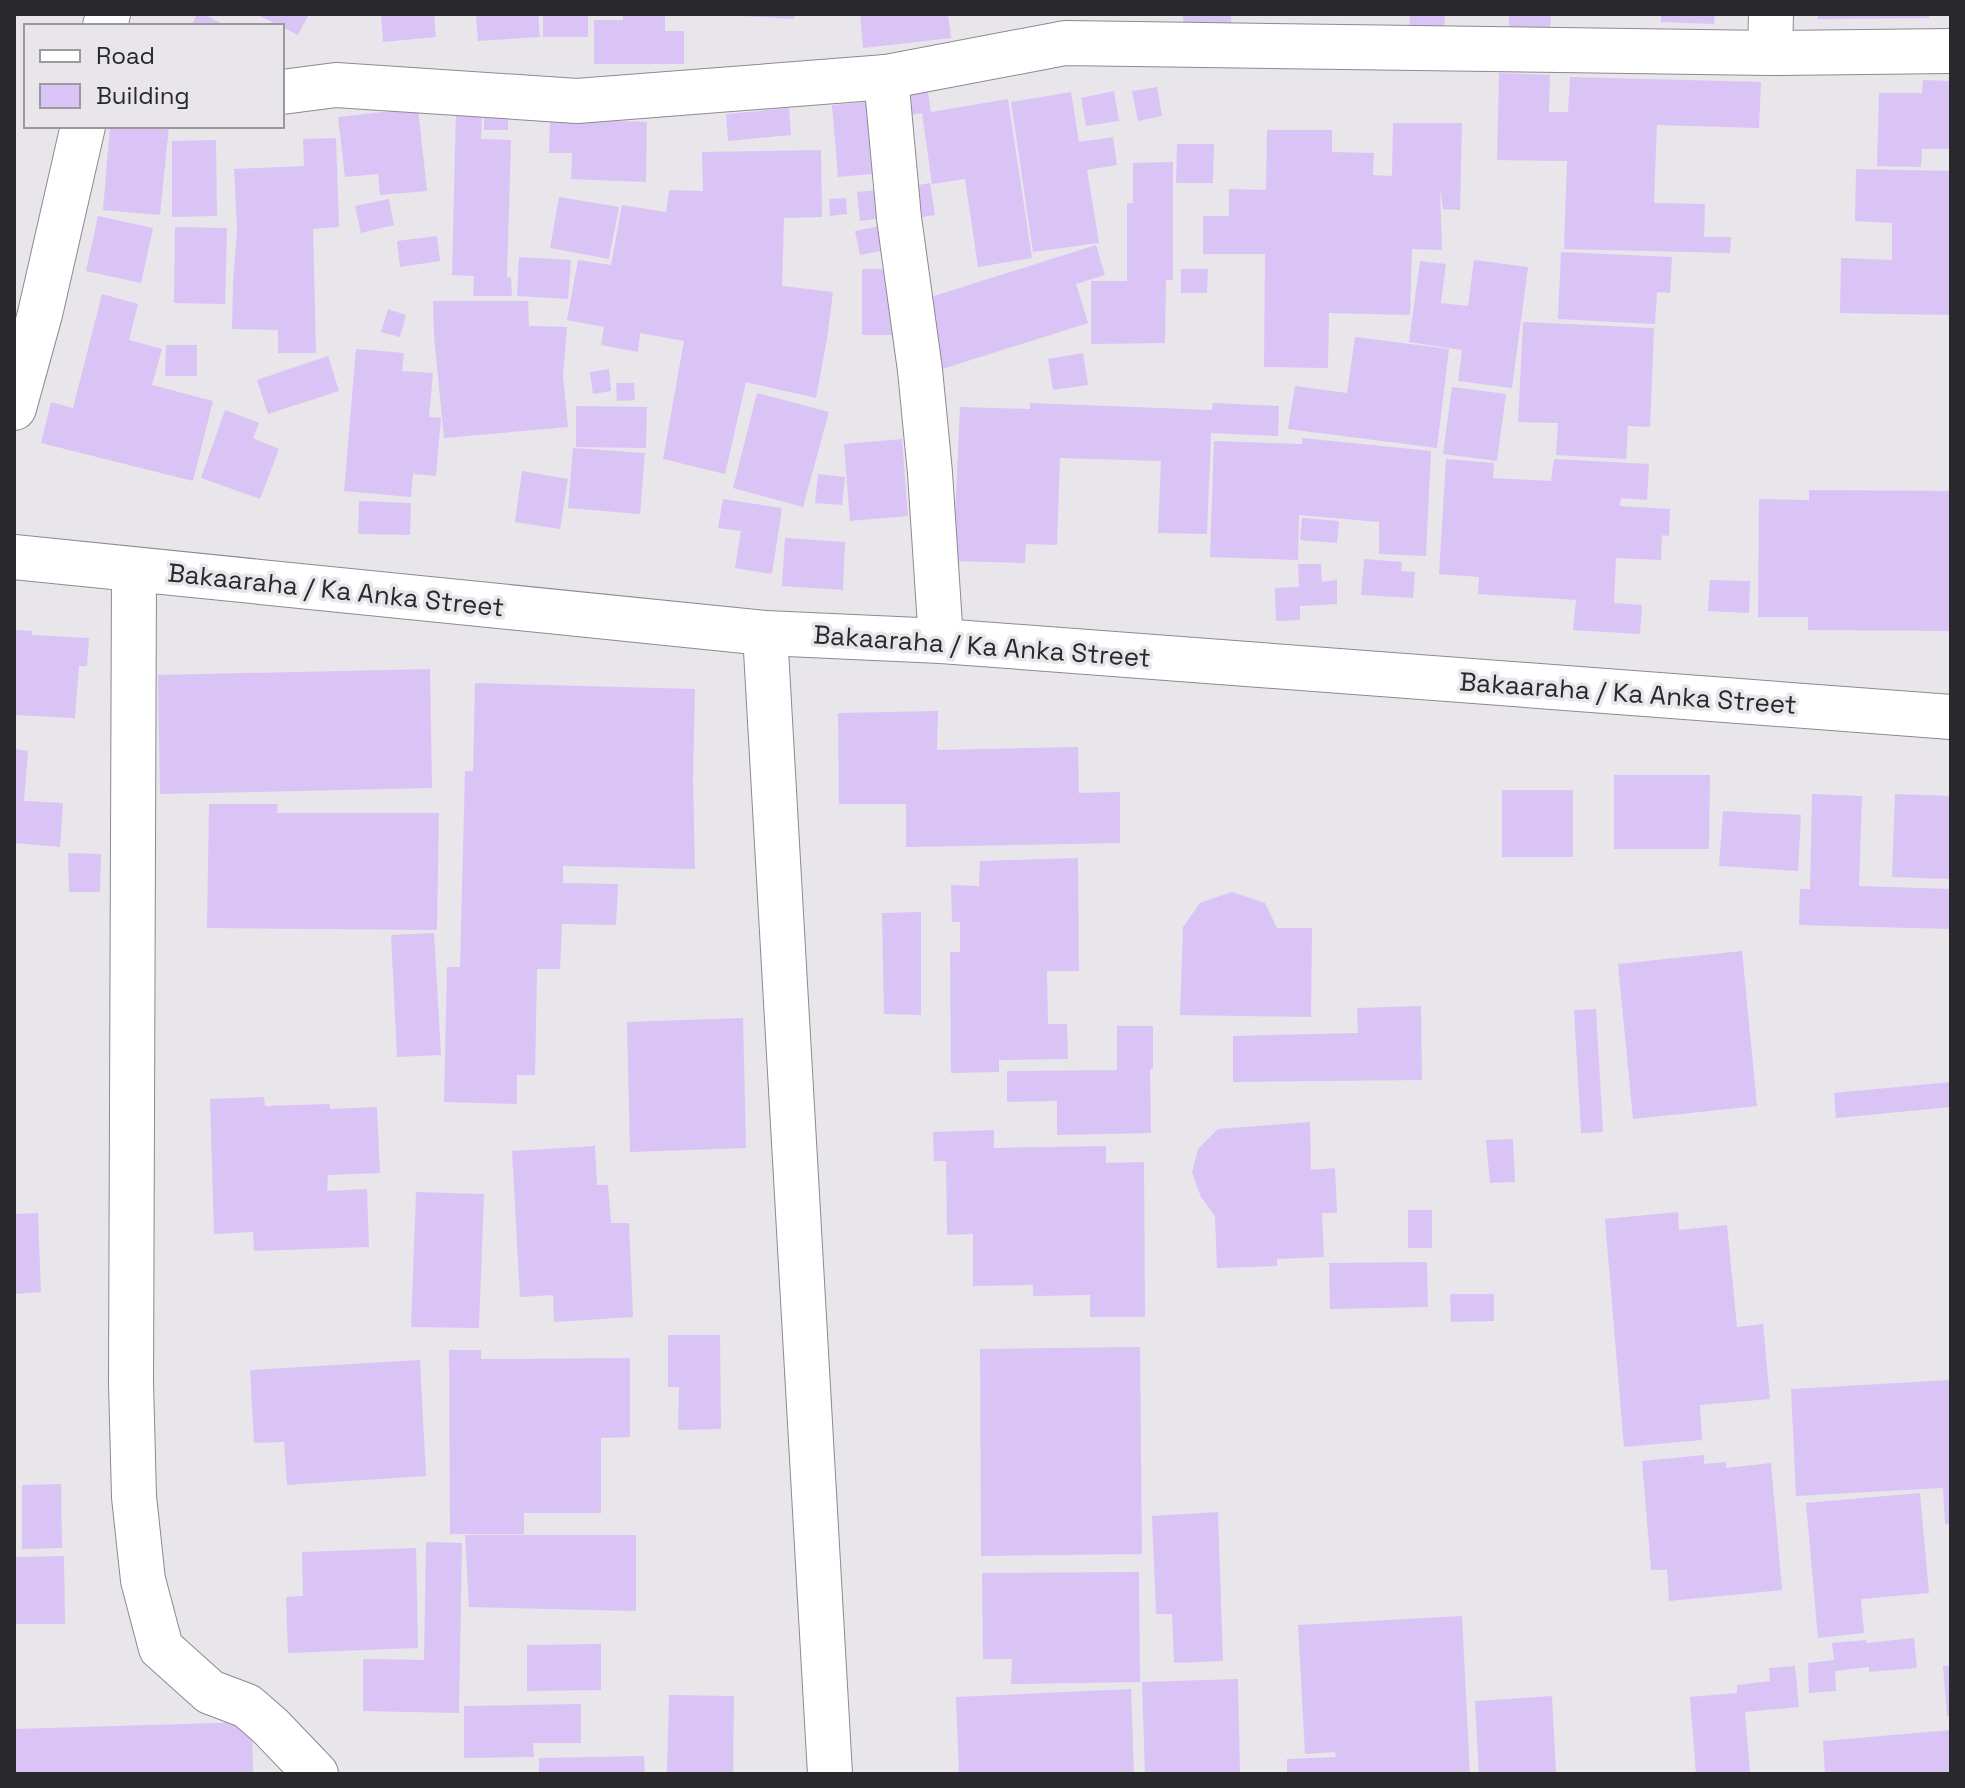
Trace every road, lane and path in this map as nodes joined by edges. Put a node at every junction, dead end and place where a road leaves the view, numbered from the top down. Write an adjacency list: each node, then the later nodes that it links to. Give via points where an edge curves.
1 (1064, 29): 2 (street); 4 (street)
2 (1771, 34): 3 (street)
3 (1951, 51)
4 (886, 77): 5 (street, via 577,101 336,85); 11 (street, via 920,370)
5 (284, 92)
6 (83, 128): 7 (street)
7 (14, 408)
8 (14, 557): 9 (street, Bakaaraha / Ka Anka Street)
9 (134, 570): 10 (street, Bakaaraha / Ka Anka Street); 13 (street, via 131,1383 143,1580 161,1648 210,1692 247,1706)
10 (765, 633): 11 (street, Bakaaraha / Ka Anka Street); 14 (street)
11 (941, 641): 12 (street, Bakaaraha / Ka Anka Street)
12 (1951, 717)
13 (316, 1774)
14 (830, 1774)

